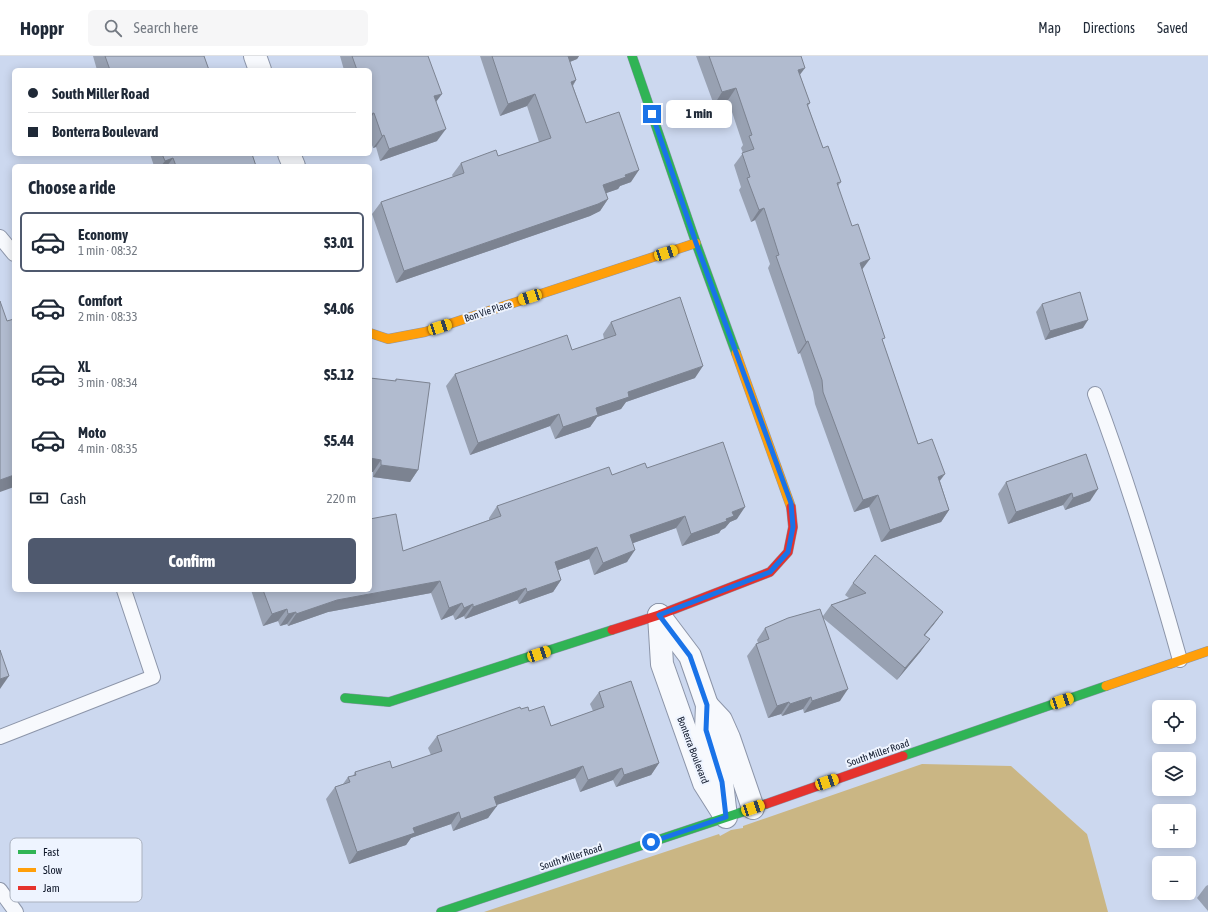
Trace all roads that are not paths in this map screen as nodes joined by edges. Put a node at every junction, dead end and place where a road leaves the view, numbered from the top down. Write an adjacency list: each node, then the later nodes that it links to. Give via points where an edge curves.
1 (255, 56): 3 (street)
2 (632, 56): 5 (street)
3 (259, 68)
4 (0, 237): 6 (lane)
5 (696, 243): 7 (street, Bon Vie Place, via 425,332 388,339); 10 (street, via 791,503 793,527 788,552 770,572)
6 (12, 252)
7 (372, 334)
8 (1095, 394): 12 (lane, via 1123,473)
9 (125, 592): 15 (lane, via 153,677)
10 (659, 615): 13 (street, via 389,702); 14 (street, Bonterra Boulevard, via 690,656); 17 (street, Bonterra Boulevard, via 662,664 704,783)
11 (1208, 651): 12 (street, South Miller Road)
12 (1180, 660): 16 (street, South Miller Road)
13 (345, 698)
14 (707, 705): 16 (street, Bonterra Boulevard, via 721,720); 17 (street, Bonterra Boulevard, via 706,730 722,782)
15 (0, 737)
16 (753, 808): 17 (street, South Miller Road)
17 (726, 817): 20 (street, South Miller Road)
18 (0, 890): 19 (lane)
19 (16, 912)
20 (441, 912)

